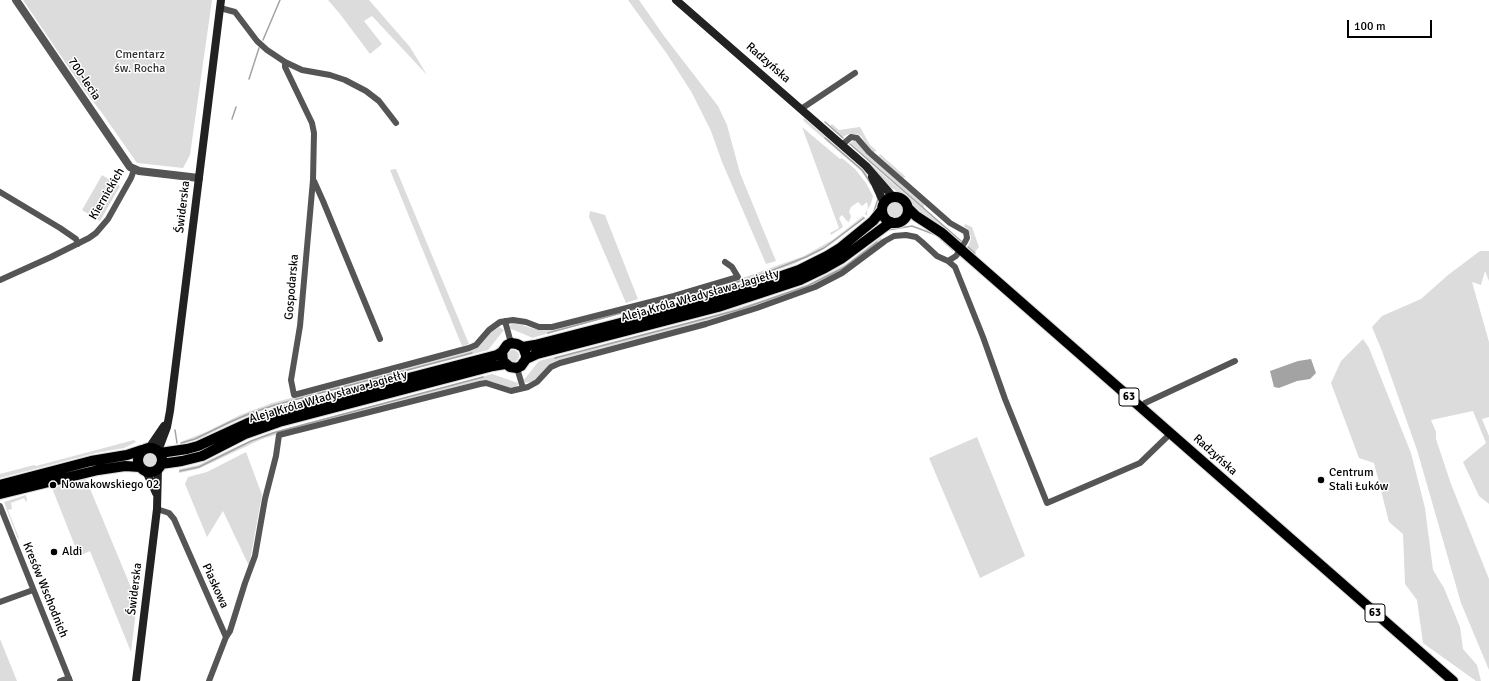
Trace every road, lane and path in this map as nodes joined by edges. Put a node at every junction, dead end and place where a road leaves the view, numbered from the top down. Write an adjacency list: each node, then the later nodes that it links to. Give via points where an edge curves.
1 (16, 0): 10 (street, 700-lecia)
2 (676, 0): 6 (main road, Radzyńska / 63)
3 (221, 4): 4 (street, via 235,12 257,41); 11 (main road, Świderska)
4 (285, 62): 7 (street, via 302,70 330,75 360,87 378,101); 12 (street, Gospodarska, via 285,67 312,123)
5 (855, 74): 6 (street)
6 (801, 109): 8 (main road, Radzyńska / 63)
7 (396, 124)
8 (842, 145): 9 (main road, Radzyńska / 63); 21 (street, via 851,137 857,138 869,152 950,223 966,232 966,240)
9 (866, 166): 14 (main road, Radzyńska / 63); 15 (main road, Radzyńska / 63, via 880,192)
10 (134, 170): 11 (street, Kiernickich); 20 (street, Kiernickich, via 102,228)
11 (199, 178): 37 (main road, Świderska, via 169,416 167,427)
12 (313, 180): 25 (street, Gospodarska, via 300,326 291,380 294,395 470,348 500,322); 26 (street, Gospodarska)
13 (0, 192): 20 (street, via 60,228 76,239)
14 (893, 197): 15 (main road); 16 (main road, 63, via 901,198)
15 (883, 207): 18 (main road, 63, via 884,218); 28 (main road, Aleja Króla Władysława Jagiełły, via 871,224 840,248 799,270 694,304)
16 (908, 208): 17 (main road); 19 (main road, Radzyńska / 63)
17 (904, 219): 18 (main road, 63, via 898,223); 19 (main road, Radzyńska / 63)
18 (891, 222): 30 (main road, Aleja Króla Władysława Jagiełły, via 841,259 800,280 718,307)
19 (934, 227): 21 (main road, Radzyńska / 63)
20 (78, 244): 24 (street, Kiernickich)
21 (961, 249): 22 (street); 35 (main road, Radzyńska / 63)
22 (948, 261): 34 (street, via 937,256 916,237 894,236 842,273 810,290 706,324 560,363 548,369 533,385); 36 (street, via 958,273 1047,503 1140,463)
23 (725, 262): 25 (street, via 732,267 738,277 552,327 539,327 520,320)
24 (0, 280)
25 (505, 321): 27 (street)
26 (380, 339)
27 (511, 343): 28 (main road); 29 (main road)
28 (523, 347): 30 (main road)
29 (502, 352): 32 (main road); 37 (main road, Aleja Króla Władysława Jagiełły, via 282,411 198,446)
30 (526, 359): 33 (main road)
31 (1234, 361): 35 (street)
32 (505, 364): 33 (main road); 38 (main road, Aleja Króla Władysława Jagiełły, via 279,422 245,434 192,459)
33 (517, 368): 34 (street)
34 (523, 388): 46 (street, via 511,391 486,383 480,384 279,435 255,556)
35 (1141, 407): 36 (main road, Radzyńska / 63)
36 (1171, 433): 51 (main road, Radzyńska / 63)
37 (152, 451): 38 (main road, via 162,458); 39 (main road, via 138,458); 40 (main road, Aleja Króla Władysława Jagiełły, via 91,461)
38 (160, 466): 39 (main road, via 152,472); 42 (main road, Świderska)
39 (143, 469): 41 (main road, via 125,466 98,470); 42 (main road, Świderska)
40 (0, 485)
41 (0, 494)
42 (158, 504): 46 (street, Piaskowa, via 174,519); 49 (main road, Świderska)
43 (0, 506): 44 (street, Kresów Wschodnich)
44 (33, 590): 45 (street); 47 (street, Kresów Wschodnich)
45 (0, 602)
46 (226, 637): 50 (street)
47 (69, 679): 48 (street)
48 (60, 681)
49 (136, 681)
50 (209, 681)
51 (1453, 681)

